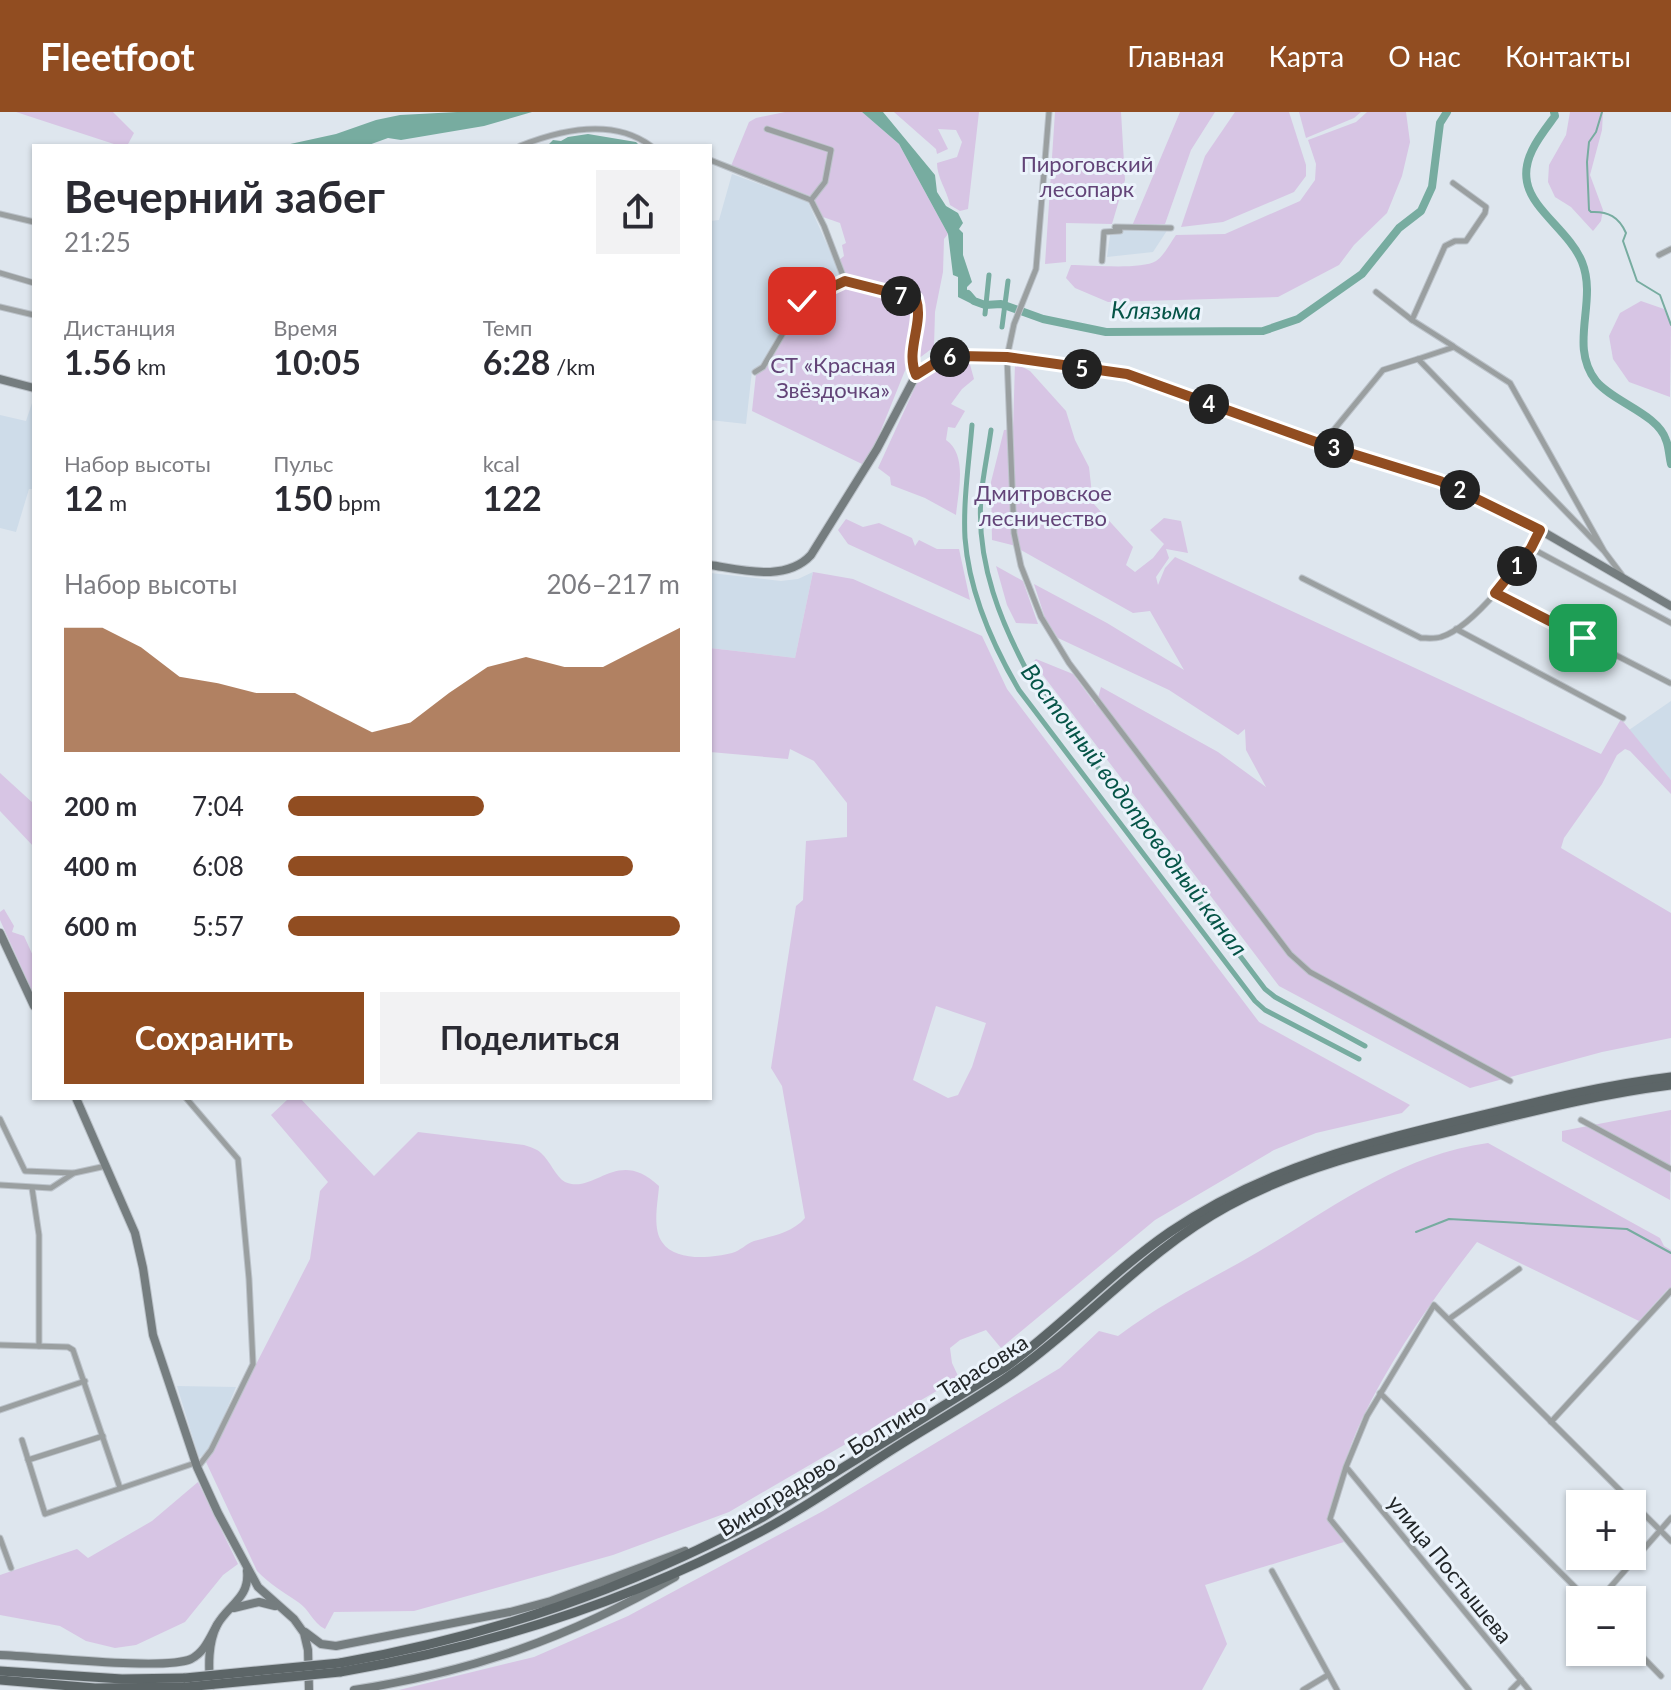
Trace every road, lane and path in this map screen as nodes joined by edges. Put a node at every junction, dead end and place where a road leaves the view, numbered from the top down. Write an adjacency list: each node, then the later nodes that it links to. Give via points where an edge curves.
1 (1049, 112): 22 (street, via 1036,269)
2 (767, 129): 7 (street, via 831,150 825,182)
3 (526, 144): 4 (street, via 580,130 629,134)
4 (647, 144)
5 (712, 161): 7 (street)
6 (1453, 183): 20 (street, via 1486,207 1485,213 1466,241 1445,246)
7 (811, 200): 15 (street)
8 (0, 214): 9 (street)
9 (32, 222)
10 (1171, 228): 13 (street, via 1104,232)
11 (1671, 249): 12 (street)
12 (1659, 255)
13 (1102, 261)
14 (0, 273): 16 (street)
15 (845, 281): 24 (street, via 802,301); 25 (street, via 916,299 911,359)
16 (32, 282)
17 (1376, 292): 20 (street)
18 (0, 307): 19 (street)
19 (32, 315)
20 (1412, 320): 21 (street)
21 (1454, 347): 23 (street); 31 (street, via 1510,383)
22 (1007, 357): 25 (main road, via 943,358); 28 (main road, via 1127,374); 44 (street, via 1014,533 1021,566 1041,617 1087,687 1290,954 1310,972)
23 (1418, 359): 28 (street, via 1383,370); 31 (street)
24 (755, 372)
25 (916, 375): 32 (main road, via 877,449 801,566 746,571)
26 (0, 379): 27 (main road)
27 (32, 387)
28 (1323, 444): 29 (main road, via 1440,481)
29 (1540, 530): 30 (street); 33 (main road)
30 (1531, 548): 35 (street); 37 (street)
31 (1604, 551): 33 (street)
32 (712, 565)
33 (1623, 576): 36 (main road)
34 (1302, 578): 38 (street, via 1421,638)
35 (1495, 593): 38 (street); 39 (street)
36 (1671, 606)
37 (1671, 623)
38 (1456, 629): 40 (street)
39 (1670, 683)
40 (1623, 718)
41 (0, 933): 42 (main road)
42 (32, 1002)
43 (1671, 1077): 72 (main road, Виноградово - Болтино - Тарасовка, via 1573,1093 1359,1146 1221,1200 1120,1271 1006,1367)
44 (1510, 1081)
45 (1671, 1085): 75 (main road, Виноградово - Болтино - Тарасовка, via 1574,1101 1387,1147 1336,1161 1240,1200 1175,1238 1012,1374 764,1530)
46 (77, 1100): 50 (main road)
47 (188, 1100): 67 (street, via 238,1159 253,1364 211,1450)
48 (0, 1119): 52 (street, via 25,1171)
49 (1581, 1120): 51 (street)
50 (107, 1166): 52 (street); 67 (main road, via 135,1233 153,1335)
51 (1671, 1169)
52 (74, 1173): 54 (street, via 51,1188)
53 (0, 1185): 54 (street)
54 (32, 1188): 59 (street, via 39,1235)
55 (1519, 1269): 57 (street)
56 (1671, 1291): 63 (street)
57 (1449, 1319): 61 (street, via 1436,1305); 63 (street)
58 (0, 1345): 59 (street)
59 (39, 1346): 60 (street, via 73,1350)
60 (85, 1381): 62 (street); 64 (street)
61 (1380, 1393): 68 (street); 79 (street)
62 (0, 1410)
63 (1551, 1422): 71 (street)
64 (103, 1436): 66 (street); 69 (street)
65 (22, 1440): 66 (street)
66 (28, 1460): 69 (street, via 45,1514)
67 (195, 1461): 69 (street); 76 (main road)
68 (1346, 1467): 93 (street, улица Постышева); 101 (street, via 1330,1519)
69 (120, 1488)
70 (1671, 1518): 71 (street)
71 (1659, 1530): 74 (street); 80 (street)
72 (731, 1534): 84 (main road, via 551,1601 440,1628 336,1646 321,1644); 87 (main road, Виноградово - Болтино - Тарасовка, via 623,1584 532,1617)
73 (0, 1538): 77 (street)
74 (1671, 1541)
75 (704, 1560): 87 (main road, Виноградово - Болтино - Тарасовка, via 534,1627 460,1648); 92 (main road, via 538,1645)
76 (246, 1565): 81 (main road); 82 (main road, via 244,1594)
77 (11, 1568)
78 (1272, 1571): 89 (street)
79 (1574, 1586)
80 (1611, 1586)
81 (279, 1608): 82 (main road, via 249,1603); 84 (main road)
82 (227, 1613): 83 (main road)
83 (217, 1625): 85 (main road, via 198,1655 184,1661); 95 (main road, via 210,1646)
84 (301, 1628): 96 (main road, via 308,1650)
85 (0, 1655)
86 (1646, 1660): 90 (street)
87 (340, 1668): 94 (main road, Виноградово - Болтино - Тарасовка, bridge)
88 (0, 1671): 94 (main road, Виноградово - Болтино - Тарасовка)
89 (1328, 1675): 99 (street); 100 (street)
90 (1661, 1676)
91 (0, 1680): 94 (main road, Виноградово - Болтино - Тарасовка, via 95,1688)
92 (416, 1680): 97 (main road); 98 (main road)
93 (1521, 1680): 102 (street); 103 (street, улица Постышева)
94 (185, 1683)
95 (210, 1690)
96 (309, 1690)
97 (354, 1690)
98 (384, 1690)
99 (1303, 1690)
100 (1337, 1690)
101 (1469, 1690)
102 (1511, 1690)
103 (1529, 1690)

